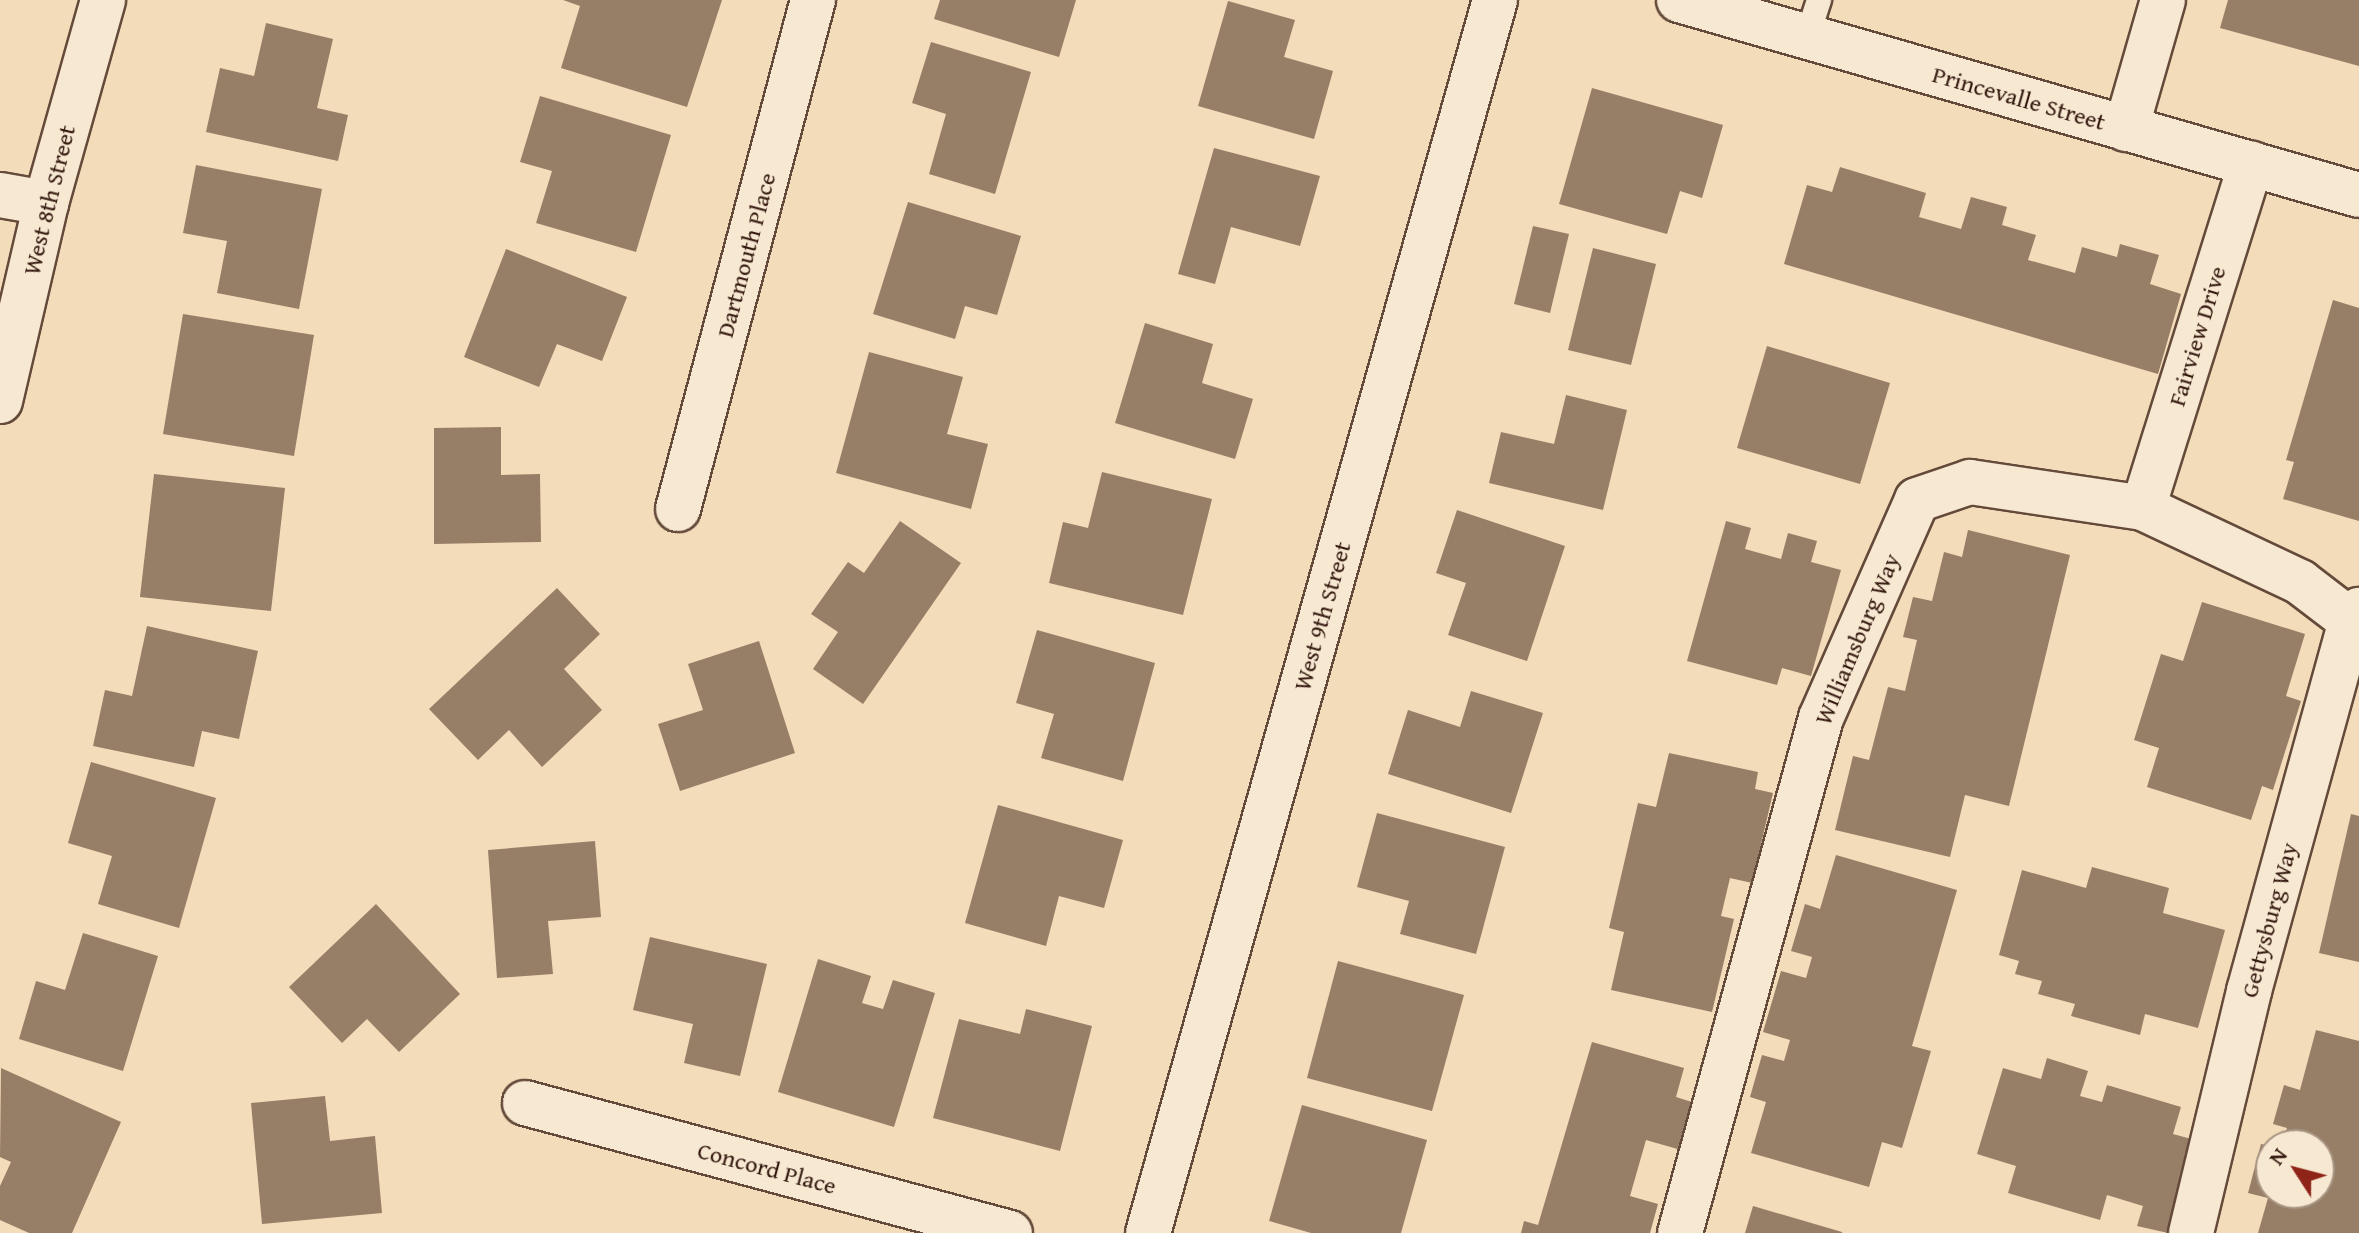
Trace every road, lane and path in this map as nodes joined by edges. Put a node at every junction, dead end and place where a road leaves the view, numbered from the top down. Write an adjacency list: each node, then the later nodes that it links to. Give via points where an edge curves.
1 (103, 0): 11 (street, West 8th Street)
2 (813, 0): 14 (street, Dartmouth Place)
3 (1495, 0): 18 (street, West 9th Street)
4 (1679, 0): 6 (street, Princevalle Street)
5 (2163, 0): 7 (street)
6 (1813, 18): 7 (street, Princevalle Street)
7 (2126, 129): 8 (street, Princevalle Street)
8 (2251, 164): 10 (street, Princevalle Street); 13 (street, Fairview Drive)
9 (0, 195): 11 (street)
10 (2359, 195)
11 (46, 203): 12 (street, West 8th Street)
12 (0, 401)
13 (2143, 508): 15 (street, Williamsburg Way, via 2300,582); 19 (street, Williamsburg Way, via 1970,482 1917,500 1821,718)
14 (678, 509)
15 (2355, 616): 20 (street, Gettysburg Way, via 2249,991)
16 (525, 1103): 17 (street, Concord Place)
17 (1010, 1233)
18 (1148, 1233)
19 (1680, 1233)
20 (2191, 1233)

